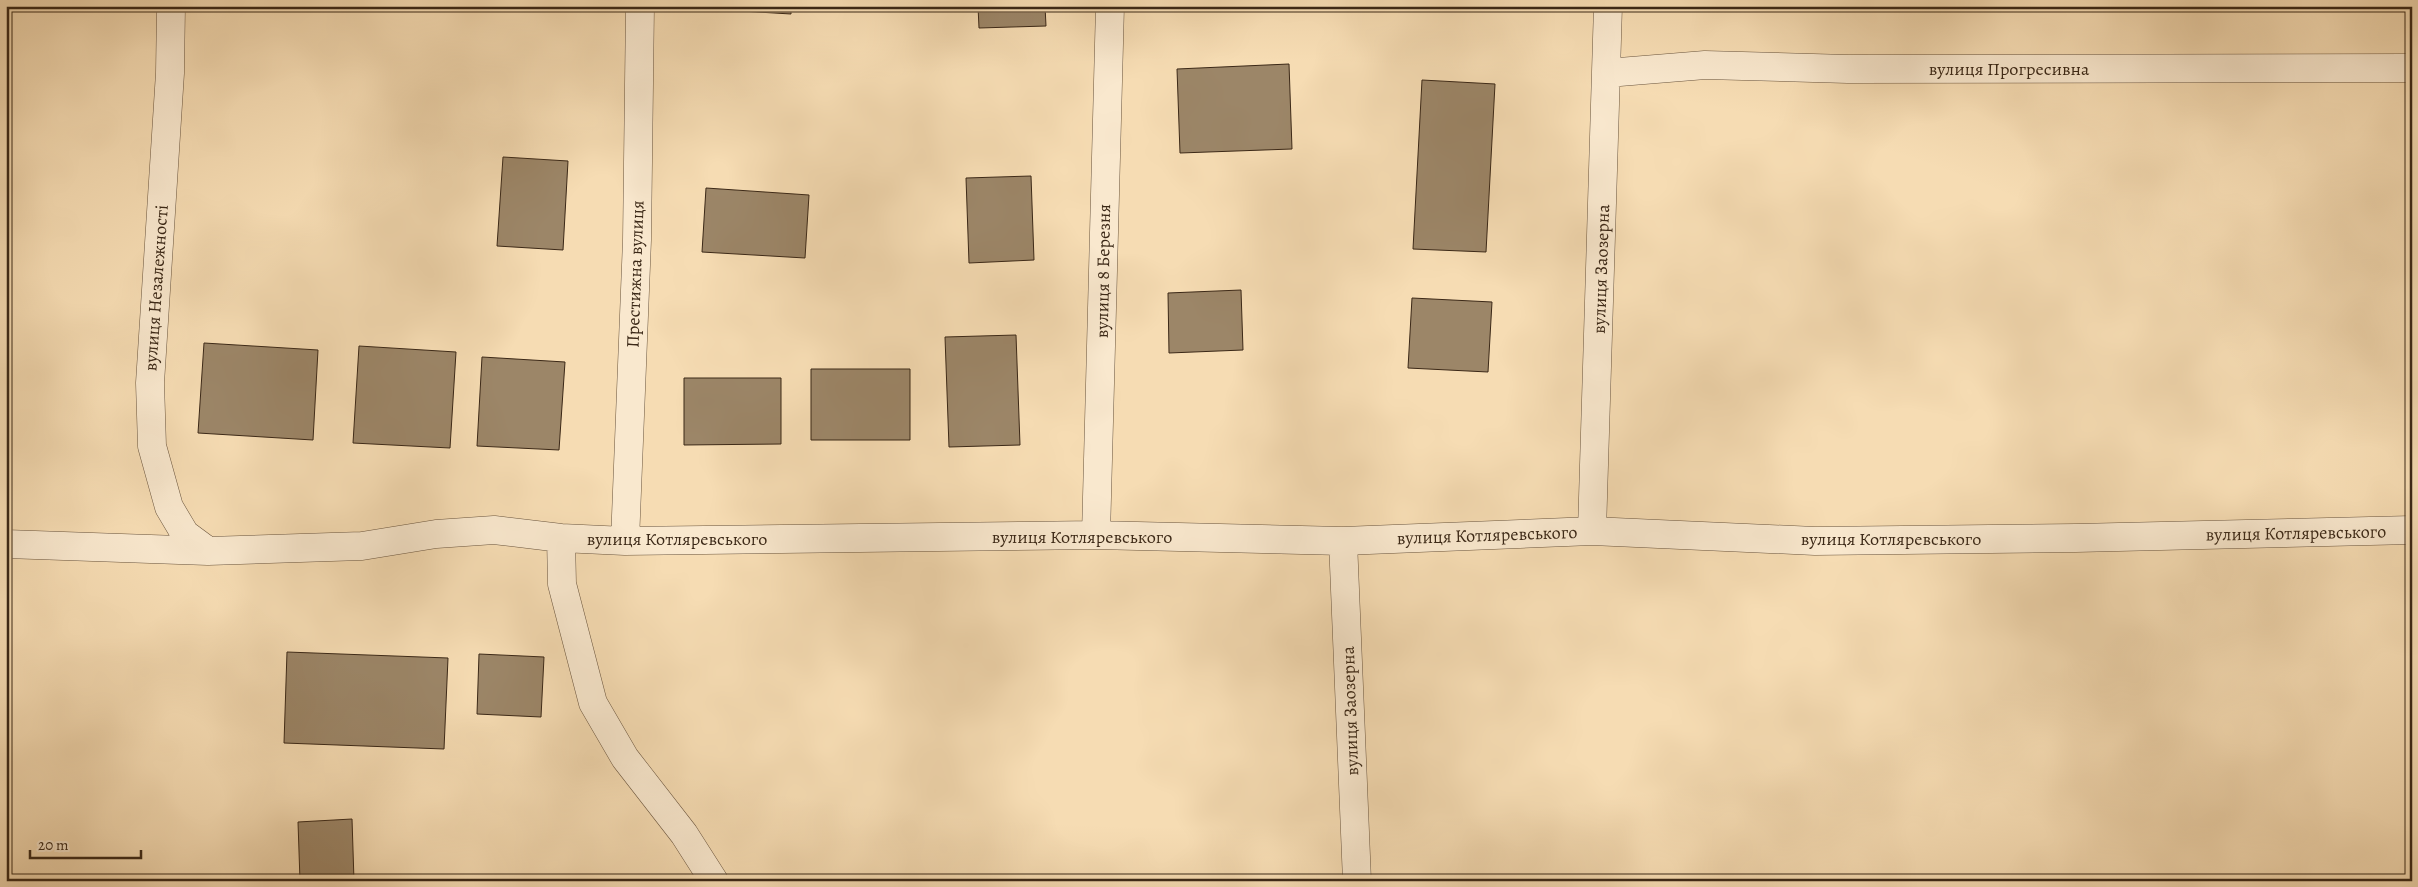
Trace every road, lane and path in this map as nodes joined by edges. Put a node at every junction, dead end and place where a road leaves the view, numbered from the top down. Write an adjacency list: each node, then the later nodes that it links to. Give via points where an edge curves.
1 (172, 6): 14 (street, вулиця Незалежності, via 150,383 152,446 169,507 185,534)
2 (640, 6): 11 (street, Престижна вулиця, via 637,240)
3 (1110, 6): 9 (street, вулиця 8 Березня)
4 (1608, 6): 6 (street, вулиця Заозерна)
5 (2412, 68): 6 (street, вулиця Прогресивна, via 1848,69 1705,65)
6 (1607, 73): 8 (street, вулиця Заозерна)
7 (2412, 530): 8 (street, вулиця Котляревського, via 1815,541)
8 (1592, 531): 12 (street, вулиця Котляревського)
9 (1096, 535): 11 (street, вулиця Котляревського); 12 (street, вулиця Котляревського)
10 (561, 538): 11 (street, вулиця Котляревського); 14 (street, via 494,530 436,534 362,546); 15 (street, via 562,584 593,703 625,758 684,834)
11 (625, 541)
12 (1343, 541): 16 (street, вулиця Заозерна)
13 (6, 544): 14 (street)
14 (208, 550)
15 (714, 881)
16 (1357, 881)

